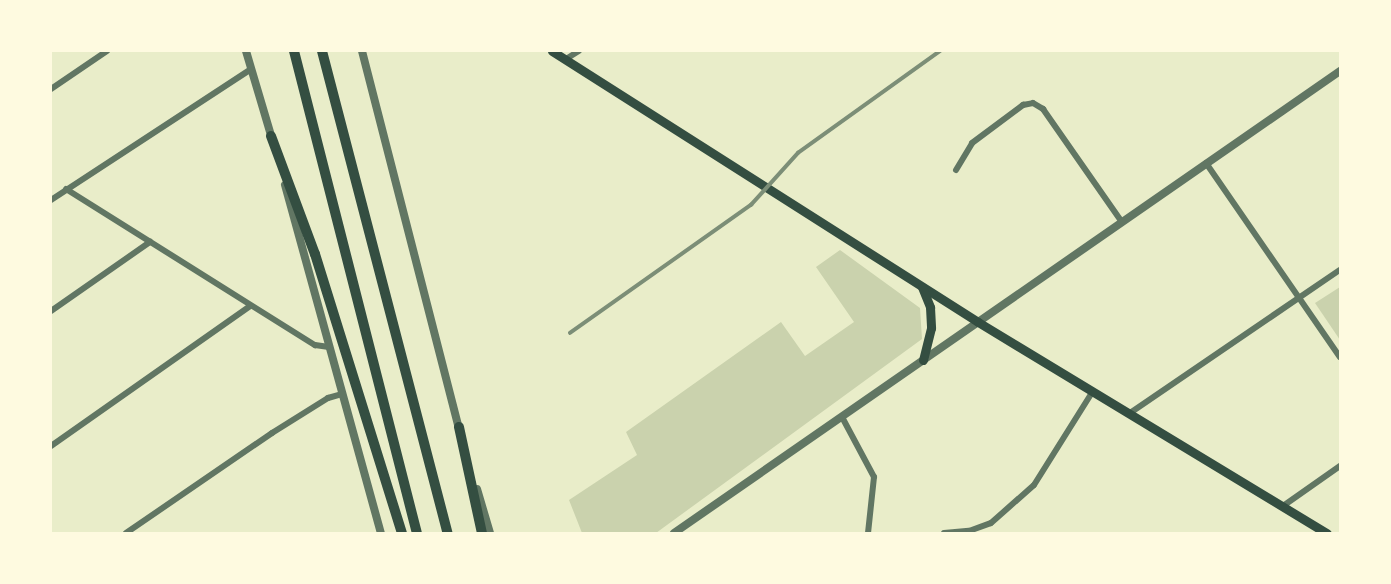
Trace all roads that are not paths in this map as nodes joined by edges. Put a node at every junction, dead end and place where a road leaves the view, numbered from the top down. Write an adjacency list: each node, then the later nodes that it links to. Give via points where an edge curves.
1 (107, 51): 11 (street)
2 (247, 51): 9 (street)
3 (294, 51): 40 (highway)
4 (322, 51): 41 (highway)
5 (362, 51): 32 (street)
6 (552, 51): 8 (main road)
7 (579, 51): 8 (street)
8 (566, 60): 20 (main road)
9 (251, 69): 12 (street); 15 (street)
10 (1340, 71): 13 (street)
11 (51, 89)
12 (271, 136): 25 (street); 39 (highway, via 315,254)
13 (1206, 163): 17 (street); 21 (street)
14 (956, 170): 17 (street, via 972,143 1023,105 1033,103 1043,109)
15 (66, 189): 16 (street); 18 (street)
16 (51, 200)
17 (1121, 221): 24 (street)
18 (150, 242): 22 (street); 23 (street)
19 (1340, 270): 21 (street)
20 (921, 286): 24 (main road); 27 (main road, via 930,307 931,328)
21 (1300, 297): 26 (street); 30 (street)
22 (250, 306): 25 (street, via 315,345); 33 (street)
23 (51, 311)
24 (978, 322): 27 (street); 28 (main road)
25 (329, 347): 29 (street)
26 (1340, 357)
27 (923, 360): 31 (street)
28 (1093, 391): 30 (main road); 45 (street, via 1034,485 991,523)
29 (342, 394): 37 (street, via 272,433); 38 (street)
30 (1130, 413): 35 (main road)
31 (842, 417): 36 (street); 44 (street, via 874,477)
32 (458, 427): 42 (highway); 43 (street)
33 (51, 446)
34 (1340, 466): 35 (street)
35 (1283, 506): 46 (main road)
36 (680, 532)
37 (126, 533)
38 (381, 533)
39 (402, 533)
40 (417, 533)
41 (448, 533)
42 (482, 533)
43 (490, 533)
44 (868, 533)
45 (944, 533)
46 (1327, 533)

